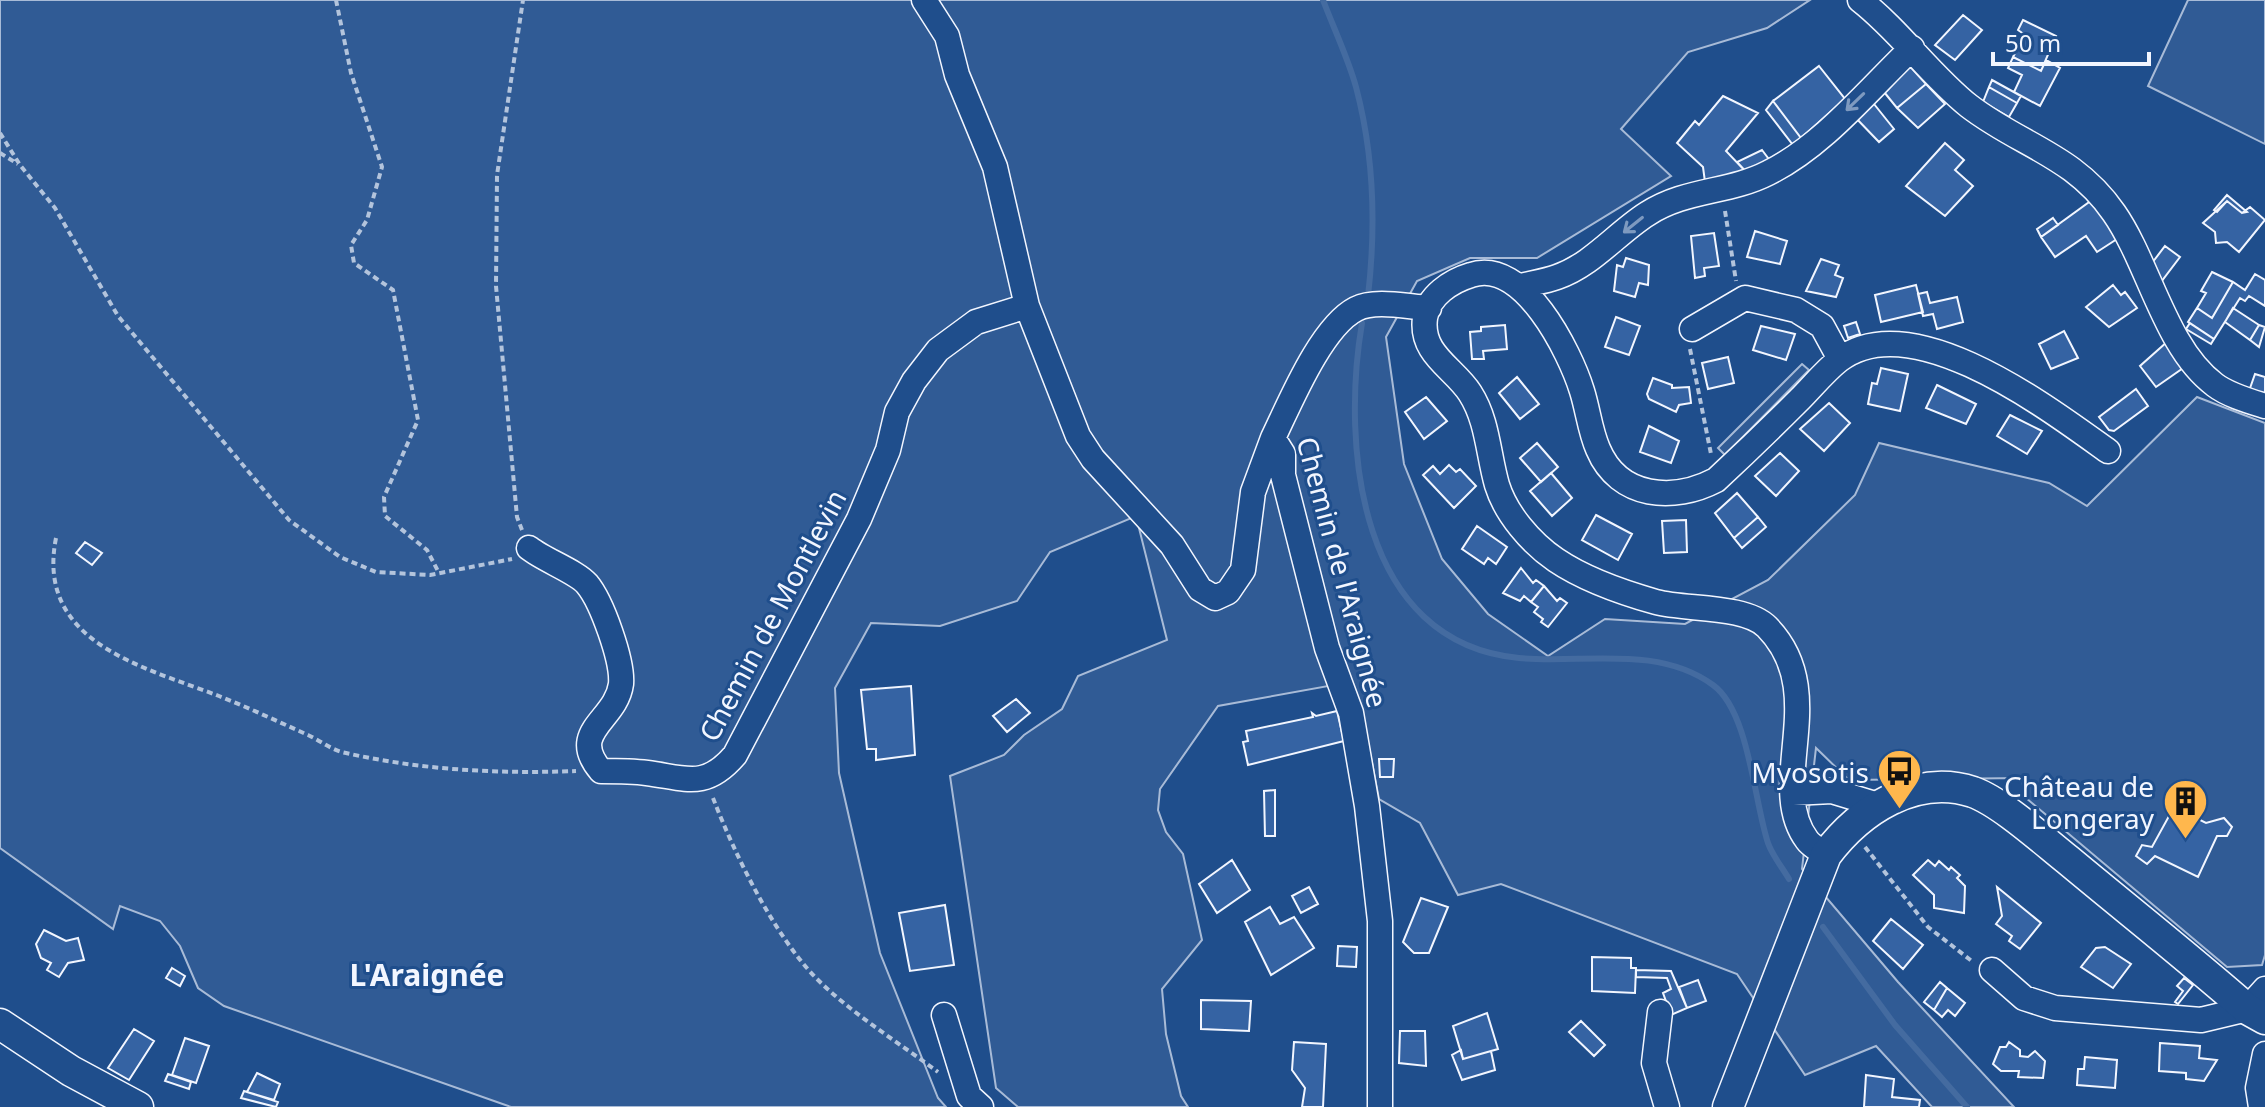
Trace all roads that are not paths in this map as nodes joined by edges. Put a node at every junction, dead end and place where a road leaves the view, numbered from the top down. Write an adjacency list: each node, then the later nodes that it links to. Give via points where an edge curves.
1 (1868, 2): 3 (street)
2 (930, 4): 5 (street, via 995,167)
3 (1912, 48): 4 (street, one-way to 4, via 1801,153 1770,172 1740,186 1678,196 1568,272); 9 (street, via 1988,120 2059,158 2087,181 2114,213 2199,371 2216,386)
4 (1521, 286): 6 (street, via 1496,274 1475,273 1453,282); 8 (street, via 1565,352 1582,389 1598,451 1640,490 1667,496 1716,480)
5 (1027, 306): 10 (street, via 1078,436 1172,545 1200,589 1215,598 1228,592 1243,570 1253,492); 12 (street, Chemin de Montlevin, via 976,322 938,350 914,381 897,412 888,450 859,519 735,755 722,770 687,781 601,771 588,751 591,733 610,710 621,684 601,605 585,581)
6 (1429, 308): 10 (street, Chemin de l'Araignée, via 1357,308 1333,328); 13 (street, via 1426,339 1480,412 1498,487 1531,539 1556,561 1600,582 1657,602 1748,616 1766,626 1787,655 1798,684)
7 (1692, 329): 8 (street, via 1745,298 1796,310 1822,326)
8 (1840, 359): 11 (street, via 1873,345 1911,347 1968,362 2018,388)
9 (2265, 406)
10 (1273, 438): 25 (street, Chemin de l'Araignée, via 1283,454 1283,475 1327,648 1351,713 1367,806 1380,921)
11 (2108, 451)
12 (529, 548)
13 (1793, 793): 14 (street, via 1832,791); 15 (street, via 1807,840)
14 (1878, 805): 15 (main road, via 1847,828); 17 (main road, via 1938,787 1974,793 2025,825)
15 (1826, 855): 22 (main road)
16 (1992, 970): 17 (street, via 2024,998 2055,1008 2201,1020)
17 (2259, 1006)
18 (1660, 1012): 26 (street, via 1654,1063)
19 (944, 1015): 23 (street)
20 (0, 1024): 24 (main road)
21 (2265, 1054): 27 (street, via 2258,1088)
22 (1734, 1093)
23 (975, 1101)
24 (138, 1107)
25 (1380, 1107)
26 (1667, 1107)
27 (2261, 1107)

